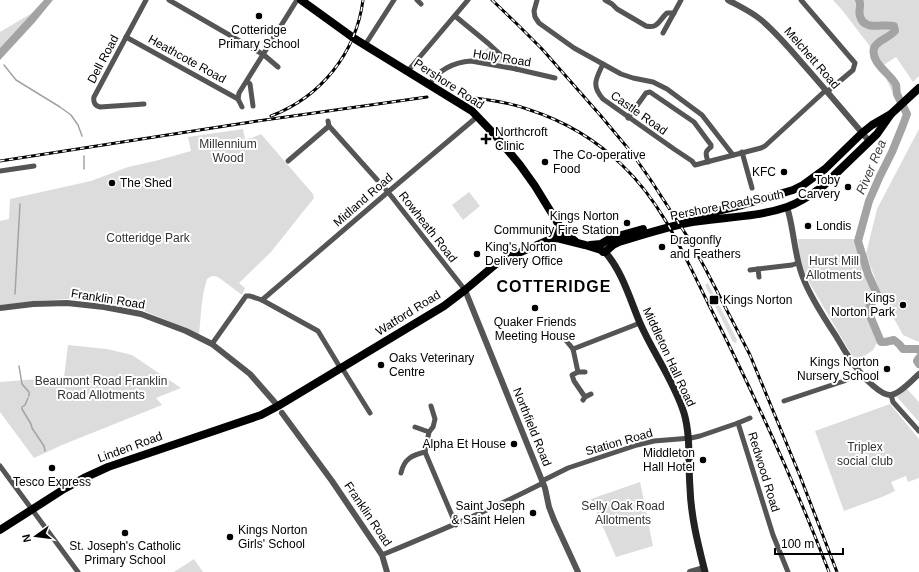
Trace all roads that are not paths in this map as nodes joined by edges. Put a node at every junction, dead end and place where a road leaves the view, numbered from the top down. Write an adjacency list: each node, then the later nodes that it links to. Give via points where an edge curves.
1 (146, 0): 16 (street, Dell Road)
2 (169, 0): 18 (street)
3 (297, 0): 18 (street)
4 (301, 0): 12 (main road, Pershore Road)
5 (394, 0): 17 (street)
6 (468, 0): 14 (street)
7 (537, 0): 19 (street, via 534,12 539,24)
8 (605, 0): 13 (street, via 646,26 656,26 667,13)
9 (681, 0): 13 (street)
10 (801, 0): 27 (street, via 855,63 853,70)
11 (731, 1): 27 (street, Melchett Road, via 770,28)
12 (311, 3): 17 (main road, Pershore Road)
13 (674, 13): 15 (street)
14 (455, 16): 21 (street); 22 (street)
15 (663, 33)
16 (126, 37): 28 (street, Heathcote Road); 29 (street, Dell Road, via 94,97 94,103 100,107)
17 (365, 45): 22 (main road, Pershore Road)
18 (264, 55): 20 (street); 24 (street)
19 (603, 64): 34 (street, Castle Road, via 596,78 596,89 602,99); 38 (street, via 621,74 653,82 667,89 702,115)
20 (278, 67)
21 (516, 69): 23 (street, Holly Road); 25 (street, Holly Road, via 471,61 451,66)
22 (407, 72): 25 (main road, Pershore Road)
23 (555, 78)
24 (247, 80): 28 (street); 30 (street, via 250,84)
25 (429, 85): 33 (main road, Pershore Road)
26 (919, 88): 32 (main road, Pershore Road South)
27 (826, 91): 35 (street, Melchett Road); 37 (street, via 766,145)
28 (238, 99): 31 (street)
29 (144, 104)
30 (253, 106)
31 (242, 107)
32 (891, 114): 35 (main road, Pershore Road South); 36 (main road, Pershore Road South)
33 (478, 116): 44 (street, Midland Road); 48 (main road, Pershore Road, via 535,186 555,218)
34 (628, 118): 40 (street, Castle Road, via 696,165); 40 (street, via 646,93 650,92 694,122 711,145 706,151)
35 (862, 133): 36 (street, Melchett Road); 45 (main road, Pershore Road South, via 809,181)
36 (869, 142): 46 (main road, Pershore Road South, via 822,187)
37 (742, 152): 38 (street); 43 (street)
38 (733, 155): 40 (street)
39 (288, 161): 44 (street, Rowheath Road, via 328,124)
40 (708, 162)
41 (34, 166): 42 (street)
42 (0, 171)
43 (752, 188)
44 (388, 192): 54 (street, Rowheath Road); 55 (street, Midland Road)
45 (782, 193): 46 (main road); 47 (main road, Pershore Road South)
46 (787, 207): 47 (main road, Pershore Road South, via 739,217); 50 (street)
47 (687, 221): 49 (main road, Pershore Road South); 49 (main road, Pershore Road South, via 672,222 617,236 611,238)
48 (559, 234): 49 (main road, via 581,244); 54 (main road, Watford Road, via 500,261)
49 (604, 248): 57 (main road, Middleton Hall Road, via 616,268)
50 (798, 263): 51 (street); 64 (street, via 807,287 823,316)
51 (758, 269): 52 (street); 53 (street)
52 (750, 270)
53 (759, 277)
54 (465, 290): 61 (main road, Watford Road, via 444,306); 81 (street, Northfield Road)
55 (262, 300): 59 (street, via 246,296); 61 (street, via 318,331)
56 (0, 308): 59 (street, Franklin Road, via 67,303 104,307 141,314)
57 (640, 323): 60 (street); 77 (main road, Middleton Hall Road, via 684,412)
58 (564, 338): 60 (street)
59 (212, 344): 70 (street, Franklin Road, via 250,374)
60 (573, 349): 62 (street)
61 (342, 368): 70 (main road, Watford Road); 71 (street)
62 (578, 372): 63 (street); 66 (street, via 572,375 584,399)
63 (585, 372)
64 (859, 372): 67 (street, via 870,383); 68 (street, via 844,381)
65 (919, 374): 67 (street)
66 (591, 394)
67 (891, 395): 75 (street, via 892,401)
68 (784, 402)
69 (432, 406): 76 (street, via 435,419)
70 (280, 410): 82 (main road, Linden Road, via 108,467); 85 (street, Franklin Road)
71 (370, 413)
72 (750, 418): 73 (street, Station Road)
73 (738, 423): 77 (street, Station Road); 91 (street, Redwood Road, via 773,535)
74 (416, 427): 76 (street)
75 (919, 431)
76 (429, 432): 78 (street)
77 (688, 438): 81 (street, Station Road, via 654,440 637,445 568,468); 86 (main road, Middleton Hall Road, via 691,503)
78 (425, 452): 80 (street, via 407,461 402,466); 83 (street)
79 (0, 466): 82 (street)
80 (401, 473)
81 (542, 482): 83 (street, Station Road); 89 (street, Northfield Road, via 554,520)
82 (32, 509): 84 (main road, Linden Road); 87 (street)
83 (456, 525): 85 (street, Station Road)
84 (0, 530)
85 (382, 555): 88 (street, Franklin Road)
86 (704, 570): 90 (street)
87 (78, 572)
88 (387, 572)
89 (578, 572)
90 (690, 572)
91 (788, 572)

